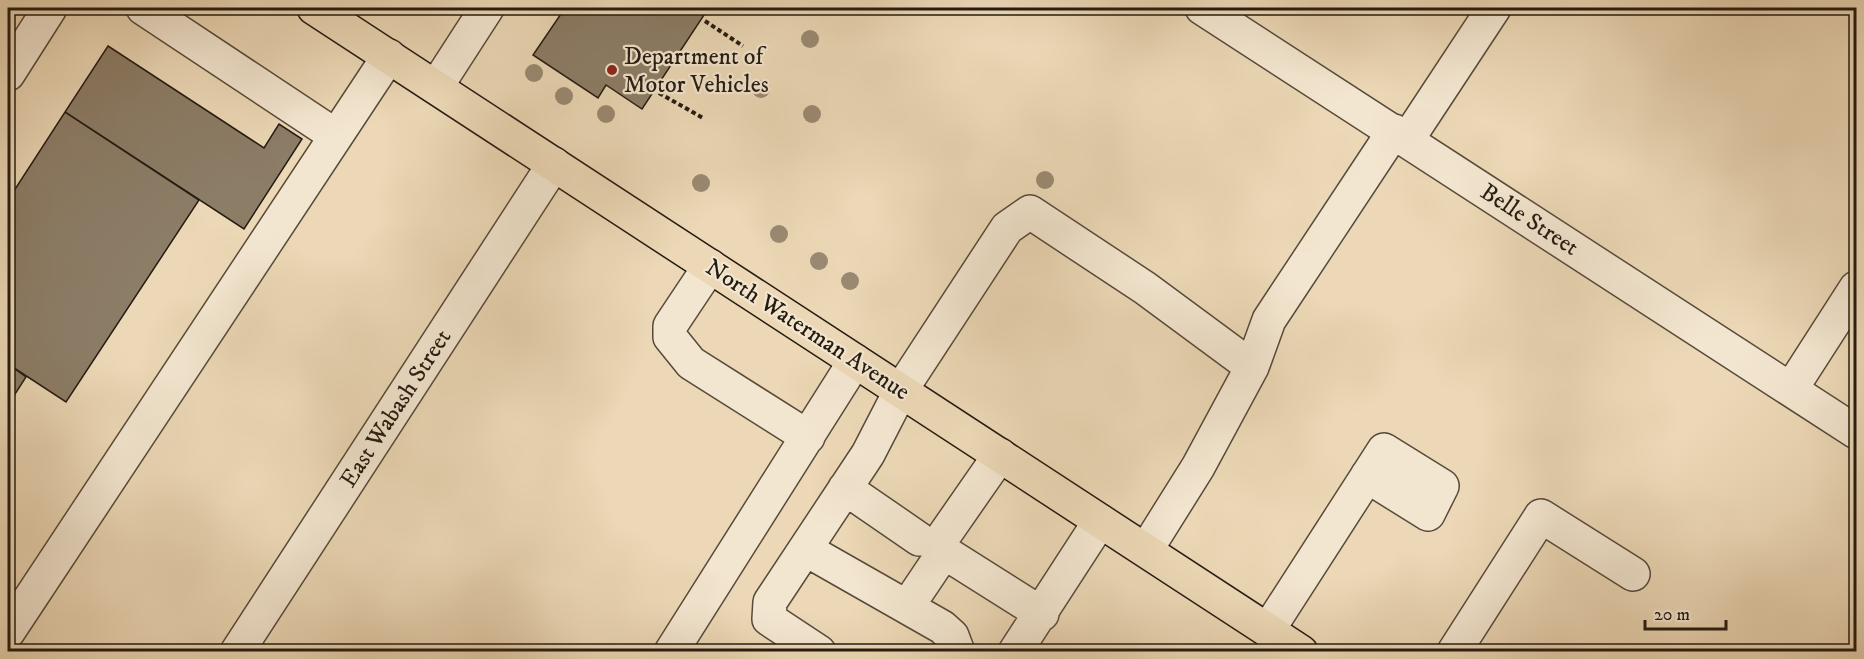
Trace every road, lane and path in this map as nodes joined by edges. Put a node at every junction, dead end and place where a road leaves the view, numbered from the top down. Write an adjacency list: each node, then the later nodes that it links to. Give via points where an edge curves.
1 (50, 8): 10 (street)
2 (143, 8): 15 (street)
3 (314, 8): 9 (main road, North Waterman Avenue)
4 (487, 8): 11 (street)
5 (1202, 8): 14 (street, Belle Street)
6 (1494, 8): 14 (street)
7 (705, 21): 8 (path)
8 (743, 46)
9 (389, 56): 11 (main road, North Waterman Avenue); 15 (street)
10 (8, 74)
11 (436, 87): 16 (main road, North Waterman Avenue)
12 (659, 93): 13 (path)
13 (703, 118)
14 (1401, 135): 20 (street, via 1269,320); 21 (street, Belle Street)
15 (336, 136): 36 (street)
16 (554, 164): 17 (main road, North Waterman Avenue); 37 (street, East Wabash Street)
17 (710, 266): 19 (main road, North Waterman Avenue); 24 (street, via 670,326 670,337 691,363)
18 (1857, 288): 21 (street)
19 (855, 361): 22 (main road, North Waterman Avenue); 24 (street)
20 (1252, 367): 22 (street, via 1145,288 1030,212 1007,228); 31 (street, via 1198,467)
21 (1791, 389): 23 (street, Belle Street)
22 (901, 390): 25 (main road, North Waterman Avenue); 27 (street)
23 (1857, 432)
24 (808, 436): 38 (street)
25 (1000, 455): 28 (main road, North Waterman Avenue); 29 (street, via 936,547)
26 (1367, 476): 35 (street)
27 (845, 488): 29 (street); 30 (street)
28 (1100, 521): 31 (main road, North Waterman Avenue); 34 (street)
29 (932, 545): 33 (street); 34 (street)
30 (804, 549): 33 (street); 39 (street, via 770,602 769,619)
31 (1146, 550): 35 (main road, North Waterman Avenue)
32 (1634, 574): 43 (street, via 1541,516)
33 (907, 608): 40 (street, via 942,627 952,636)
34 (1042, 614): 41 (street)
35 (1268, 630): 42 (main road, North Waterman Avenue)
36 (8, 632)
37 (237, 651)
38 (671, 651)
39 (819, 651)
40 (958, 651)
41 (1015, 651)
42 (1300, 651)
43 (1454, 651)

